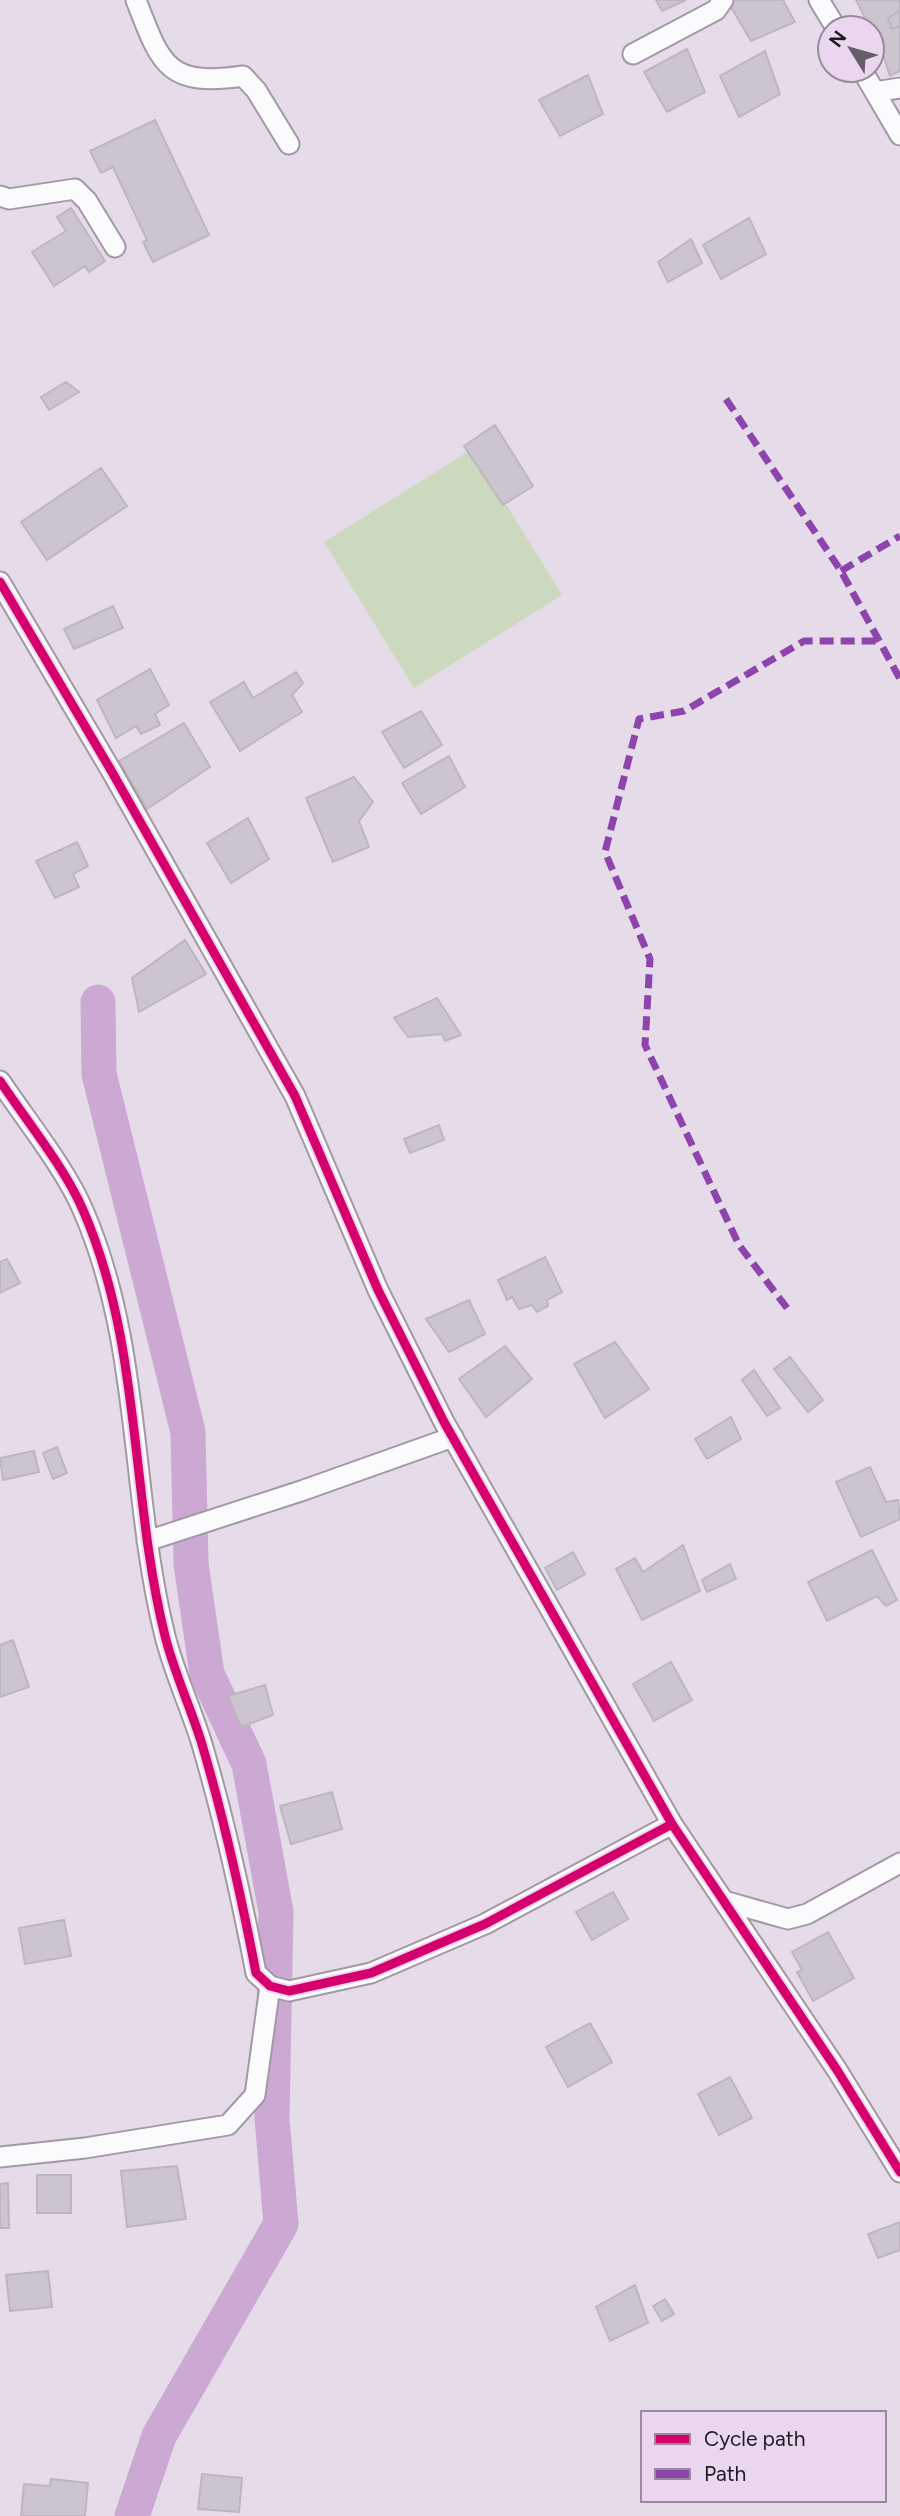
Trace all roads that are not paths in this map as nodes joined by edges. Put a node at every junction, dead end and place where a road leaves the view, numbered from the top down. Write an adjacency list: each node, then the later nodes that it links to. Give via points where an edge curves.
1 (136, 0): 8 (street, via 161,58 173,71 187,76 243,76)
2 (723, 0): 3 (street, via 716,10)
3 (633, 54)
4 (870, 84): 6 (street)
5 (900, 88): 6 (street)
6 (875, 92): 7 (street)
7 (900, 135)
8 (289, 144)
9 (0, 196): 10 (street, via 9,199 75,189)
10 (115, 247)
11 (0, 582): 13 (street, via 295,1096 379,1290)
12 (0, 1081): 14 (street, via 82,1208 100,1252 134,1422)
13 (453, 1437): 14 (street); 15 (street)
14 (147, 1541): 18 (street, via 165,1638 231,1846 256,1973)
15 (672, 1824): 17 (street); 18 (street, via 431,1950 371,1973 289,1991)
16 (900, 1863): 17 (street, via 807,1914 788,1919)
17 (724, 1901): 20 (street)
18 (270, 1986): 19 (street, via 255,2095 228,2125)
19 (0, 2157)
20 (900, 2172)

